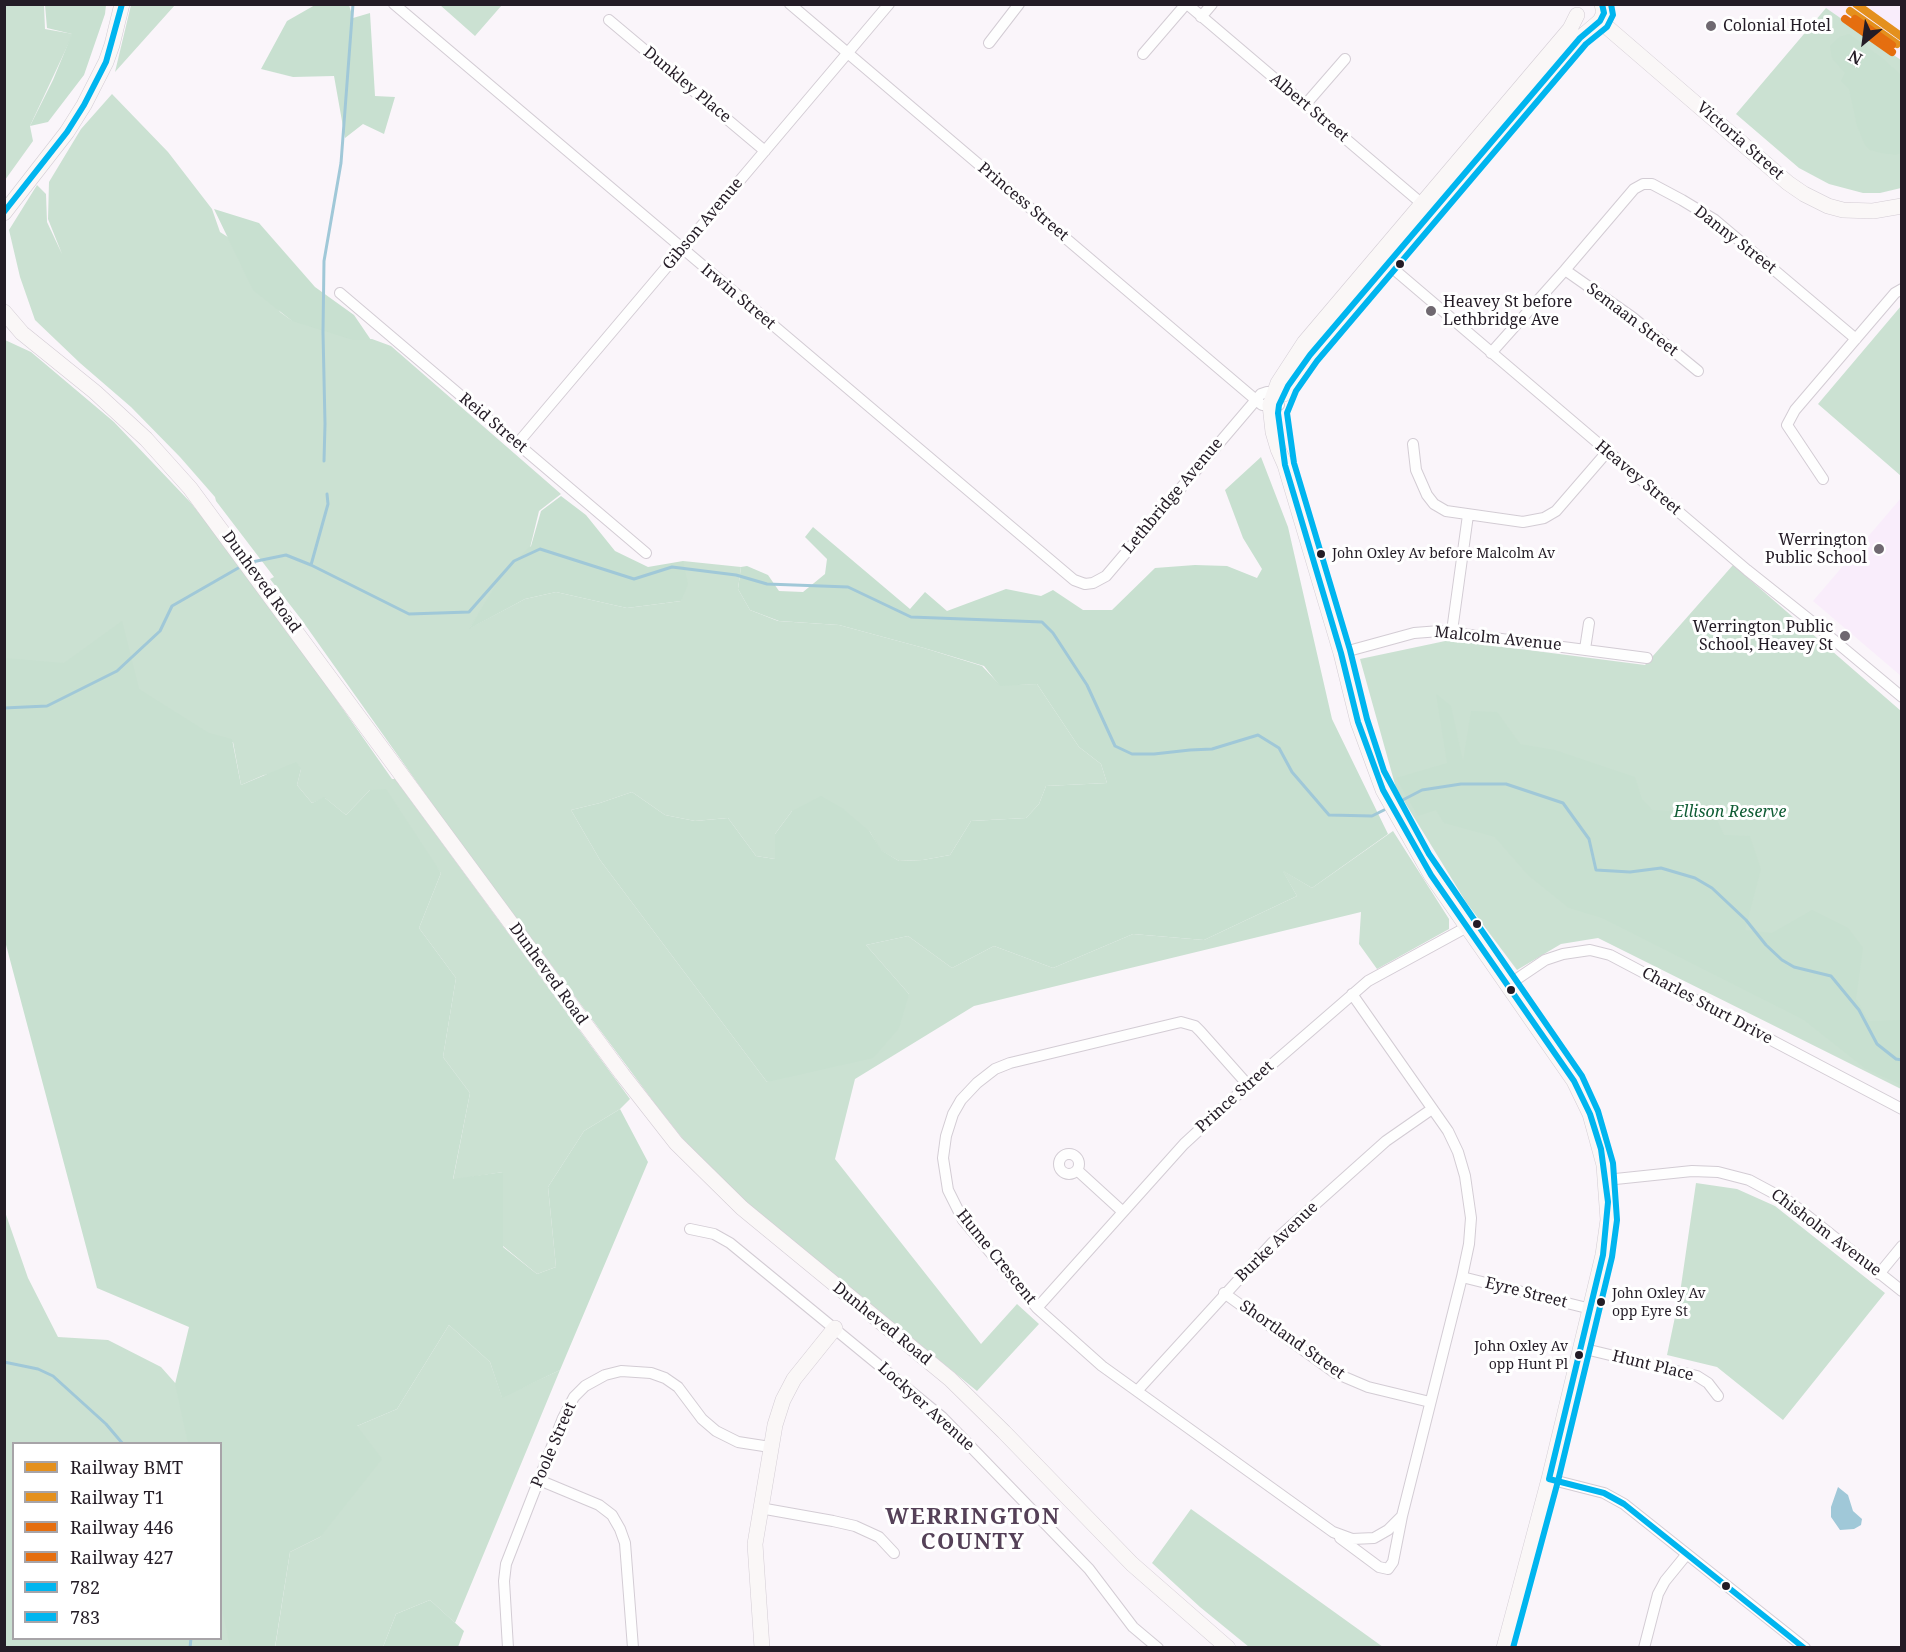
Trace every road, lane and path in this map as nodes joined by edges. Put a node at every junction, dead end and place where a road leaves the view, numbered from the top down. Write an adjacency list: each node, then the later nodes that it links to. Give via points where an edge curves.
1 (122, 4): 21 (street, via 106,62 84,105)
2 (394, 4): 22 (street, Irwin Street)
3 (789, 4): 14 (street, Princess Street)
4 (889, 4): 14 (street, Gibson Avenue)
5 (1018, 4): 13 (street)
6 (1186, 4): 10 (street, Albert Street); 15 (street)
7 (1212, 4): 10 (street)
8 (1602, 4): 12 (street, via 1604,13)
9 (1578, 10): 12 (street, Victoria Street, via 1582,22); 20 (street, Lethbridge Avenue, via 1569,29)
10 (1201, 17): 17 (street, Albert Street)
11 (609, 20): 18 (street, Dunkley Place)
12 (1597, 23): 19 (street, Victoria Street, via 1804,194 1843,210 1873,211); 20 (street, Lethbridge Avenue)
13 (989, 43)
14 (847, 54): 18 (street, Gibson Avenue); 33 (street, Princess Street)
15 (1143, 54)
16 (1345, 59): 17 (street)
17 (1305, 105): 20 (street, Albert Street)
18 (765, 151): 22 (street, Gibson Avenue)
19 (1902, 206)
20 (1427, 208): 23 (street, Lethbridge Avenue)
21 (4, 213)
22 (681, 249): 34 (street, Gibson Avenue); 40 (street, Irwin Street, via 1069,578)
23 (1383, 260): 31 (street, Heavey Street); 33 (street, Lethbridge Avenue, via 1304,343 1287,366)
24 (1565, 270): 30 (street, Danny Street, via 1634,189 1652,184 1714,220); 31 (street, Danny Street); 32 (street, Semaan Street, via 1632,317)
25 (1902, 289): 30 (street)
26 (340, 293): 34 (street, Reid Street)
27 (4, 312): 29 (street, Dunheved Road)
28 (4, 329): 29 (street, Dunheved Road)
29 (22, 333): 77 (street, Dunheved Road, via 146,439 190,488 676,1143 742,1208 958,1386)
30 (1856, 339): 37 (street, via 1795,410 1787,425)
31 (1491, 353): 36 (street, Heavey Street)
32 (1698, 371)
33 (1272, 400): 40 (street, Lethbridge Avenue, via 1106,576); 44 (street, via 1273,432)
34 (517, 444): 39 (street, Reid Street)
35 (1413, 444): 38 (street, via 1416,470 1430,499 1446,511)
36 (1607, 452): 38 (street, via 1562,506 1544,519 1523,522); 46 (street, Heavey Street)
37 (1823, 478)
38 (1468, 515): 42 (street)
39 (645, 553)
40 (1085, 584)
41 (1589, 623): 43 (street, Malcolm Avenue)
42 (1452, 631): 43 (street, Malcolm Avenue); 44 (street, Malcolm Avenue, via 1414,633)
43 (1585, 649): 45 (street, Malcolm Avenue)
44 (1341, 652): 47 (street, via 1358,722 1383,790 1431,875)
45 (1647, 658)
46 (1902, 697)
47 (1467, 927): 48 (street); 49 (street, Prince Street, via 1368,981)
48 (1508, 985): 52 (street, Charles Sturt Drive, via 1555,956 1583,950 1610,955); 54 (street, via 1574,1081 1596,1132)
49 (1352, 994): 50 (street, Prince Street); 51 (street, Hume Crescent)
50 (1248, 1085): 55 (street, Prince Street, via 1191,1137); 62 (street, Hume Crescent, via 1200,1031 1181,1022 1010,1063 971,1088 957,1106 946,1136 943,1166 948,1190 963,1220)
51 (1432, 1109): 59 (street, Hume Crescent, via 1454,1143 1468,1190 1470,1232); 61 (street, Burke Avenue, via 1377,1149 1272,1243)
52 (1902, 1109)
53 (1077, 1170): 55 (street)
54 (1606, 1180): 58 (street, Chisholm Avenue, via 1692,1171 1718,1172 1749,1180 1790,1202); 63 (street, via 1606,1238)
55 (1123, 1212): 62 (street, Prince Street)
56 (690, 1229): 64 (street, Lockyer Avenue, via 714,1234 730,1243)
57 (1902, 1246): 58 (street)
58 (1879, 1274): 60 (street, Chisholm Avenue)
59 (1462, 1277): 63 (street, Eyre Street); 68 (street, Hume Crescent)
60 (1902, 1292)
61 (1224, 1293): 66 (street, Burke Avenue); 68 (street, Shortland Street, via 1335,1373 1368,1387)
62 (1037, 1308): 66 (street, Hume Crescent, via 1102,1366)
63 (1591, 1309): 65 (street)
64 (835, 1328): 69 (street, via 789,1388 777,1415); 81 (street, Lockyer Avenue, via 942,1417 1089,1569 1132,1627)
65 (1581, 1348): 67 (street, Hunt Place, via 1697,1376); 70 (street)
66 (1137, 1391): 74 (street, Hume Crescent)
67 (1718, 1396)
68 (1430, 1402): 73 (street, Hume Crescent)
69 (770, 1448): 71 (street, Poole Street, via 738,1442 716,1431 683,1392 665,1378 641,1371 621,1371 591,1382 574,1397); 72 (street)
70 (1549, 1479): 76 (street, via 1616,1499); 84 (street)
71 (539, 1480): 78 (street, Poole Street, via 505,1572); 79 (street, via 599,1505 620,1528 625,1543)
72 (760, 1508): 75 (street, via 855,1527 879,1537); 80 (street, via 755,1559)
73 (1402, 1516): 74 (street, Hume Crescent, via 1374,1538 1352,1539); 74 (street, Hume Crescent, via 1393,1562 1385,1569)
74 (1334, 1532)
75 (894, 1553)
76 (1687, 1554): 85 (street, via 1658,1594); 86 (street)
77 (1132, 1564): 82 (street, Dunheved Road, via 1143,1581); 83 (street, Dunheved Road)
78 (508, 1647)
79 (633, 1647)
80 (762, 1647)
81 (1158, 1647)
82 (1213, 1647)
83 (1228, 1647)
84 (1504, 1647)
85 (1644, 1647)
86 (1805, 1647)

